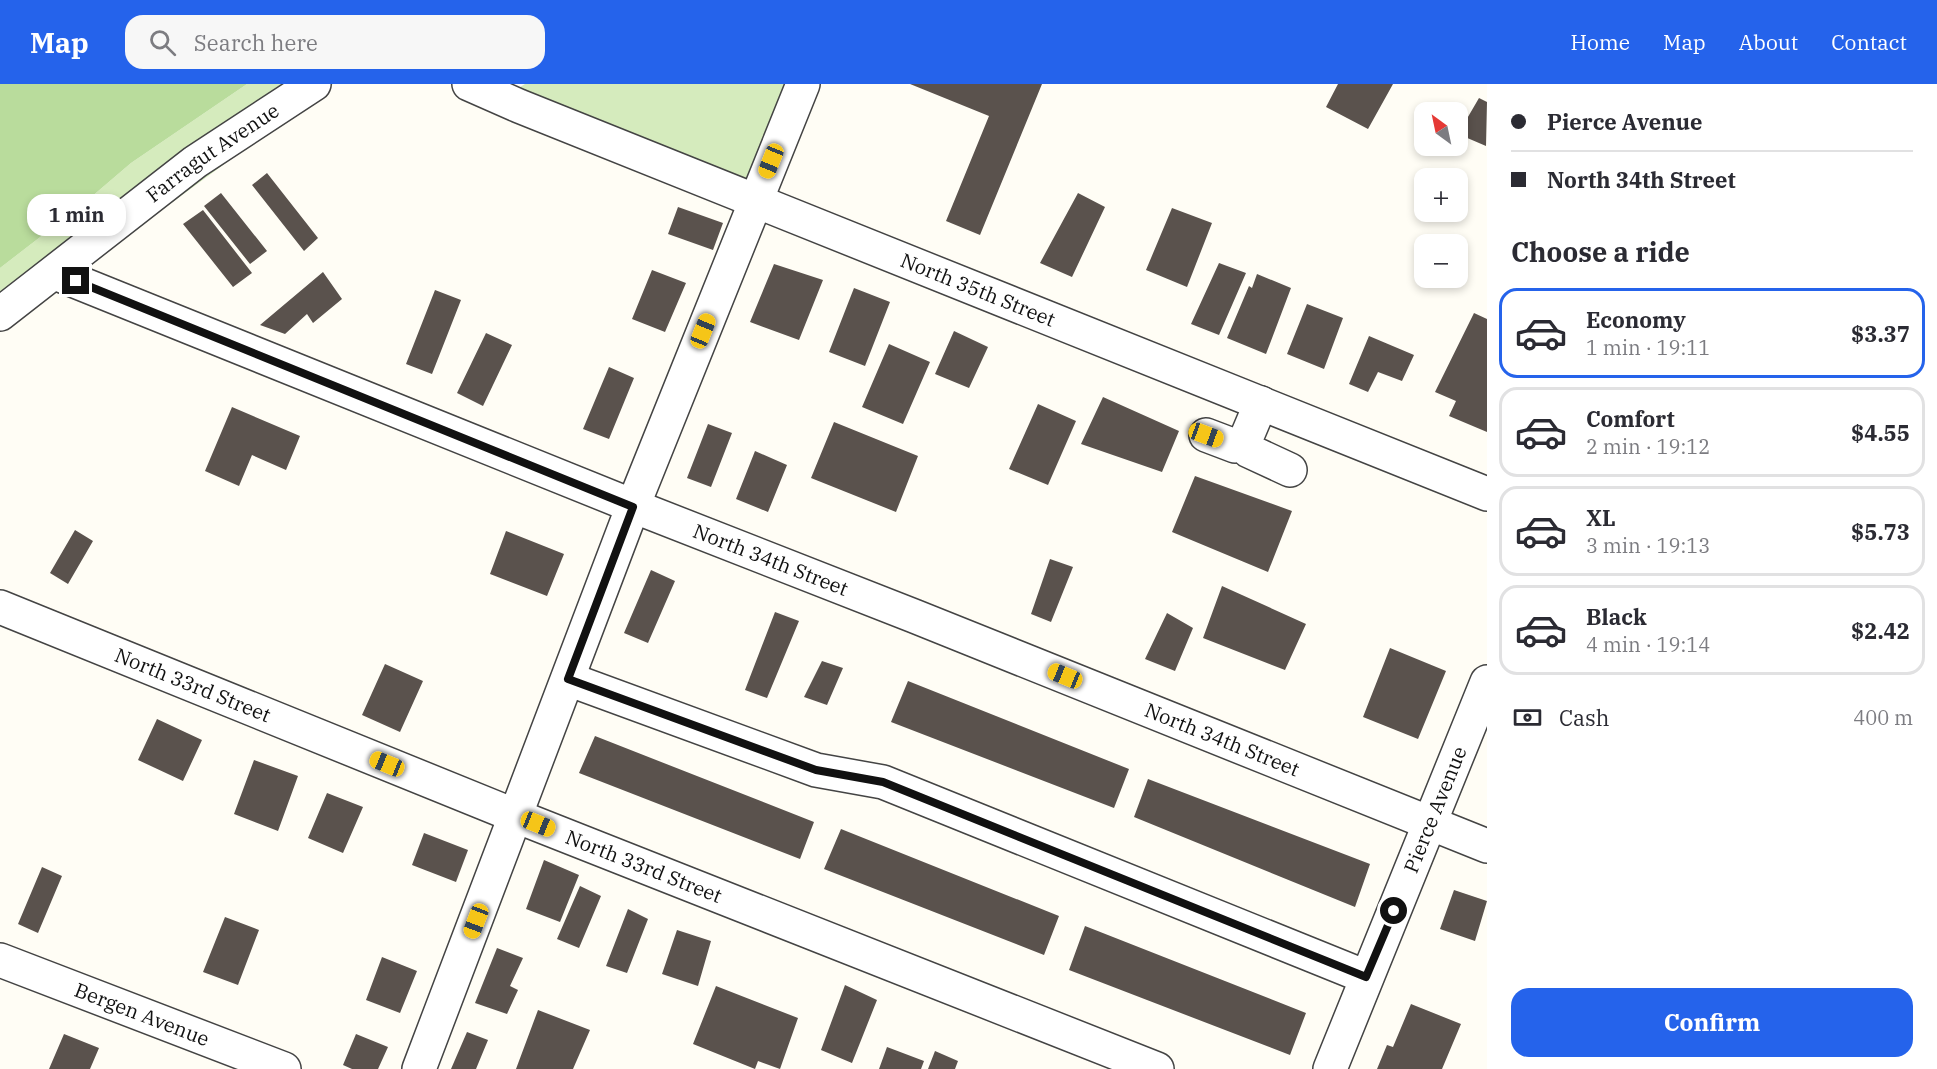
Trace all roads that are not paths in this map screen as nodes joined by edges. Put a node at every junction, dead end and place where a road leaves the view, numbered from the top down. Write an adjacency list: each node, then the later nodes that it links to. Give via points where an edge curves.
1 (314, 84): 5 (street, Farragut Avenue, via 195,162)
2 (469, 84): 4 (street, North 35th Street)
3 (803, 84): 4 (street)
4 (755, 200): 7 (street, North 35th Street); 12 (street)
5 (55, 273): 6 (street, Farragut Avenue); 12 (street, North 34th Street)
6 (0, 314)
7 (1262, 403): 9 (street); 11 (street, North 35th Street)
8 (1206, 435): 9 (street, via 1235,446)
9 (1245, 441): 10 (street, via 1250,451)
10 (1290, 470)
11 (1487, 494)
12 (633, 507): 14 (street); 17 (street, North 34th Street, via 914,615)
13 (0, 607): 16 (street, North 33rd Street)
14 (568, 679): 16 (street); 20 (street, via 816,770 883,782)
15 (1487, 682): 17 (street, Pierce Avenue)
16 (516, 816): 22 (street); 23 (street, North 33rd Street)
17 (1431, 824): 18 (street, North 34th Street); 20 (street, Pierce Avenue)
18 (1487, 846)
19 (0, 960): 21 (street, Bergen Avenue)
20 (1366, 977): 24 (street, Pierce Avenue)
21 (284, 1069)
22 (419, 1069)
23 (1157, 1069)
24 (1330, 1069)

